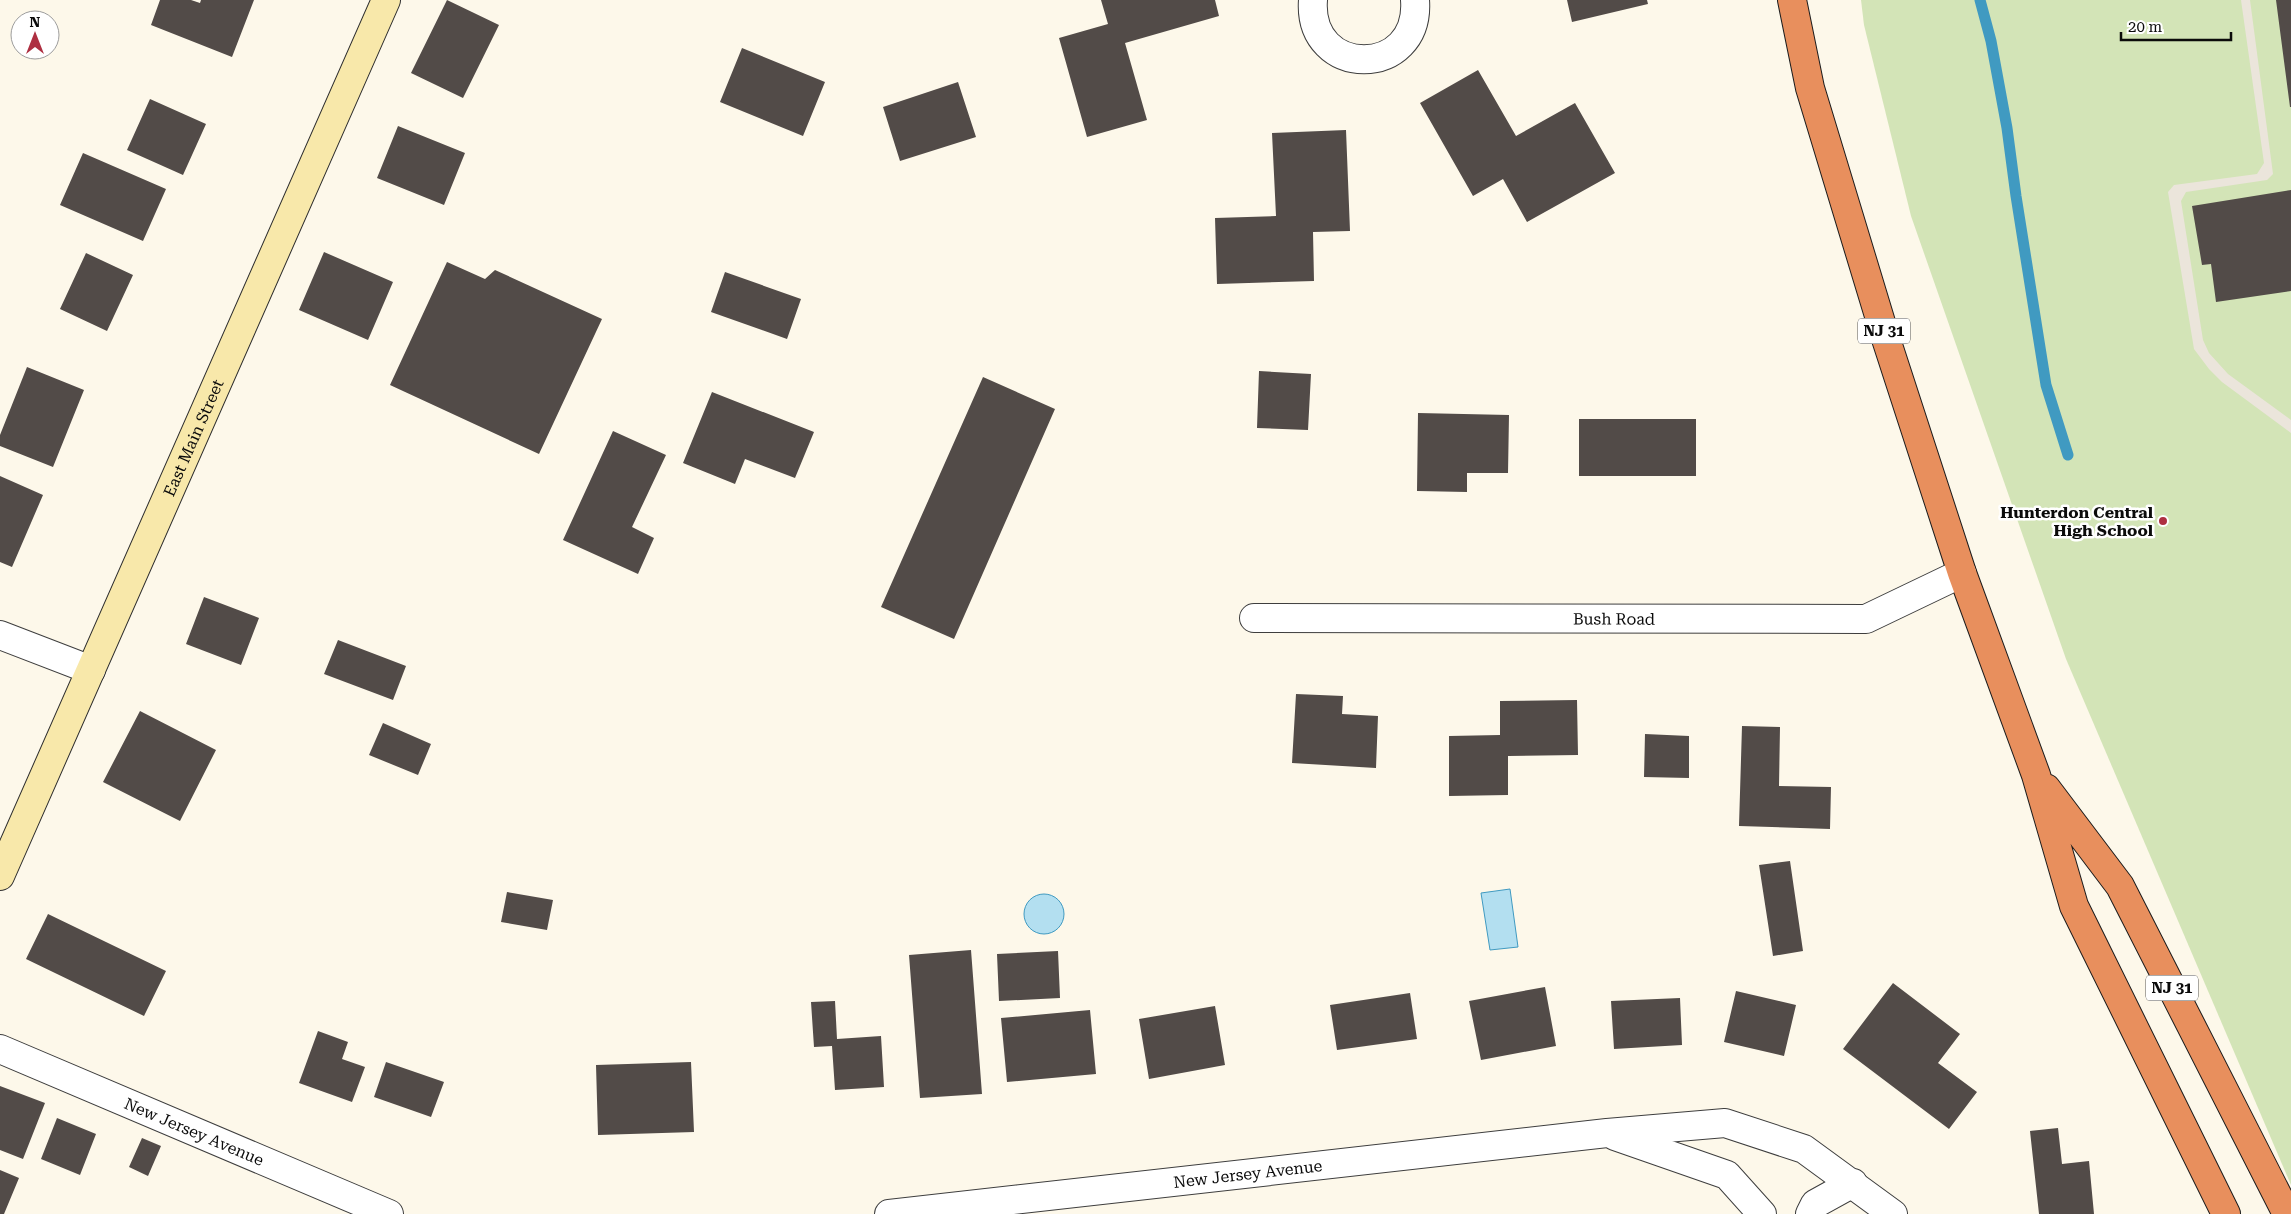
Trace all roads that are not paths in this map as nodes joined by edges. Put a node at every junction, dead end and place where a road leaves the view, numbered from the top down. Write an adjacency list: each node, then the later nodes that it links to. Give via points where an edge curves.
1 (386, 0): 8 (street, East Main Street)
2 (1313, 0): 3 (street, via 1316,29 1326,43 1339,54 1371,60 1402,44 1412,30)
3 (1415, 0)
4 (1792, 0): 5 (highway, NJ 31, via 1810,88 1845,207)
5 (1962, 573): 6 (street, Bush Road, via 1866,619); 9 (highway, NJ 31)
6 (1254, 618)
7 (0, 636): 8 (street)
8 (91, 670): 10 (street, East Main Street)
9 (2036, 775): 20 (highway, NJ 31, via 2074,906); 21 (highway, NJ 31, via 2120,886)
10 (0, 876)
11 (0, 1049): 15 (street, New Jersey Avenue)
12 (1607, 1133): 13 (street, New Jersey Avenue, via 1725,1123 1804,1149); 14 (street, New Jersey Avenue); 17 (street, New Jersey Avenue, via 1727,1175)
13 (1853, 1184): 18 (street, via 1815,1204); 19 (street, New Jersey Avenue)
14 (1051, 1205): 16 (street, New Jersey Avenue)
15 (390, 1214)
16 (889, 1214)
17 (1762, 1214)
18 (1810, 1214)
19 (1893, 1214)
20 (2226, 1214)
21 (2287, 1214)

